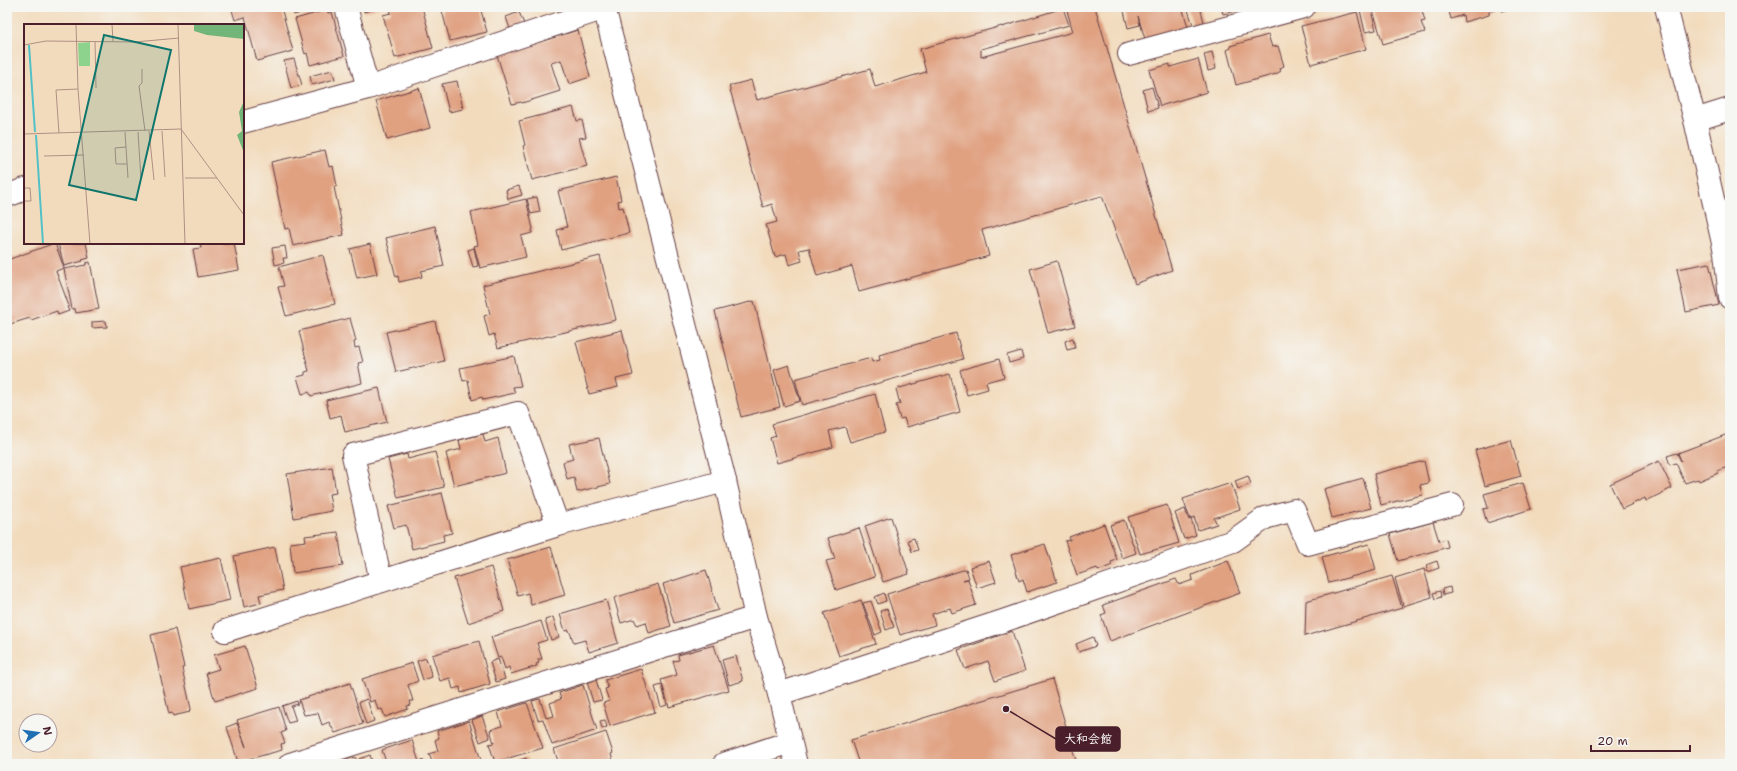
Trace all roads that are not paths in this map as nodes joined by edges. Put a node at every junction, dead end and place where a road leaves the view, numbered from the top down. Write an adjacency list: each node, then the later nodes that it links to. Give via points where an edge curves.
1 (346, 7): 6 (street)
2 (606, 7): 6 (street); 13 (street)
3 (1304, 7): 5 (street)
4 (1666, 7): 8 (street)
5 (1130, 54)
6 (368, 88): 9 (street)
7 (1730, 109): 8 (street)
8 (1694, 120): 12 (street, via 1725,252)
9 (244, 122)
10 (24, 189): 11 (street)
11 (7, 196)
12 (1730, 298)
13 (724, 481): 15 (street); 17 (street)
14 (1452, 505): 19 (street, via 1308,544 1294,510 1265,518 1233,541 1003,621)
15 (558, 525): 16 (street); 16 (street, via 518,413 353,455)
16 (380, 581): 18 (street)
17 (756, 617): 19 (street); 21 (street)
18 (225, 631)
19 (779, 694): 20 (street)
20 (790, 742): 22 (street); 23 (street)
21 (290, 764)
22 (724, 764)
23 (796, 764)

